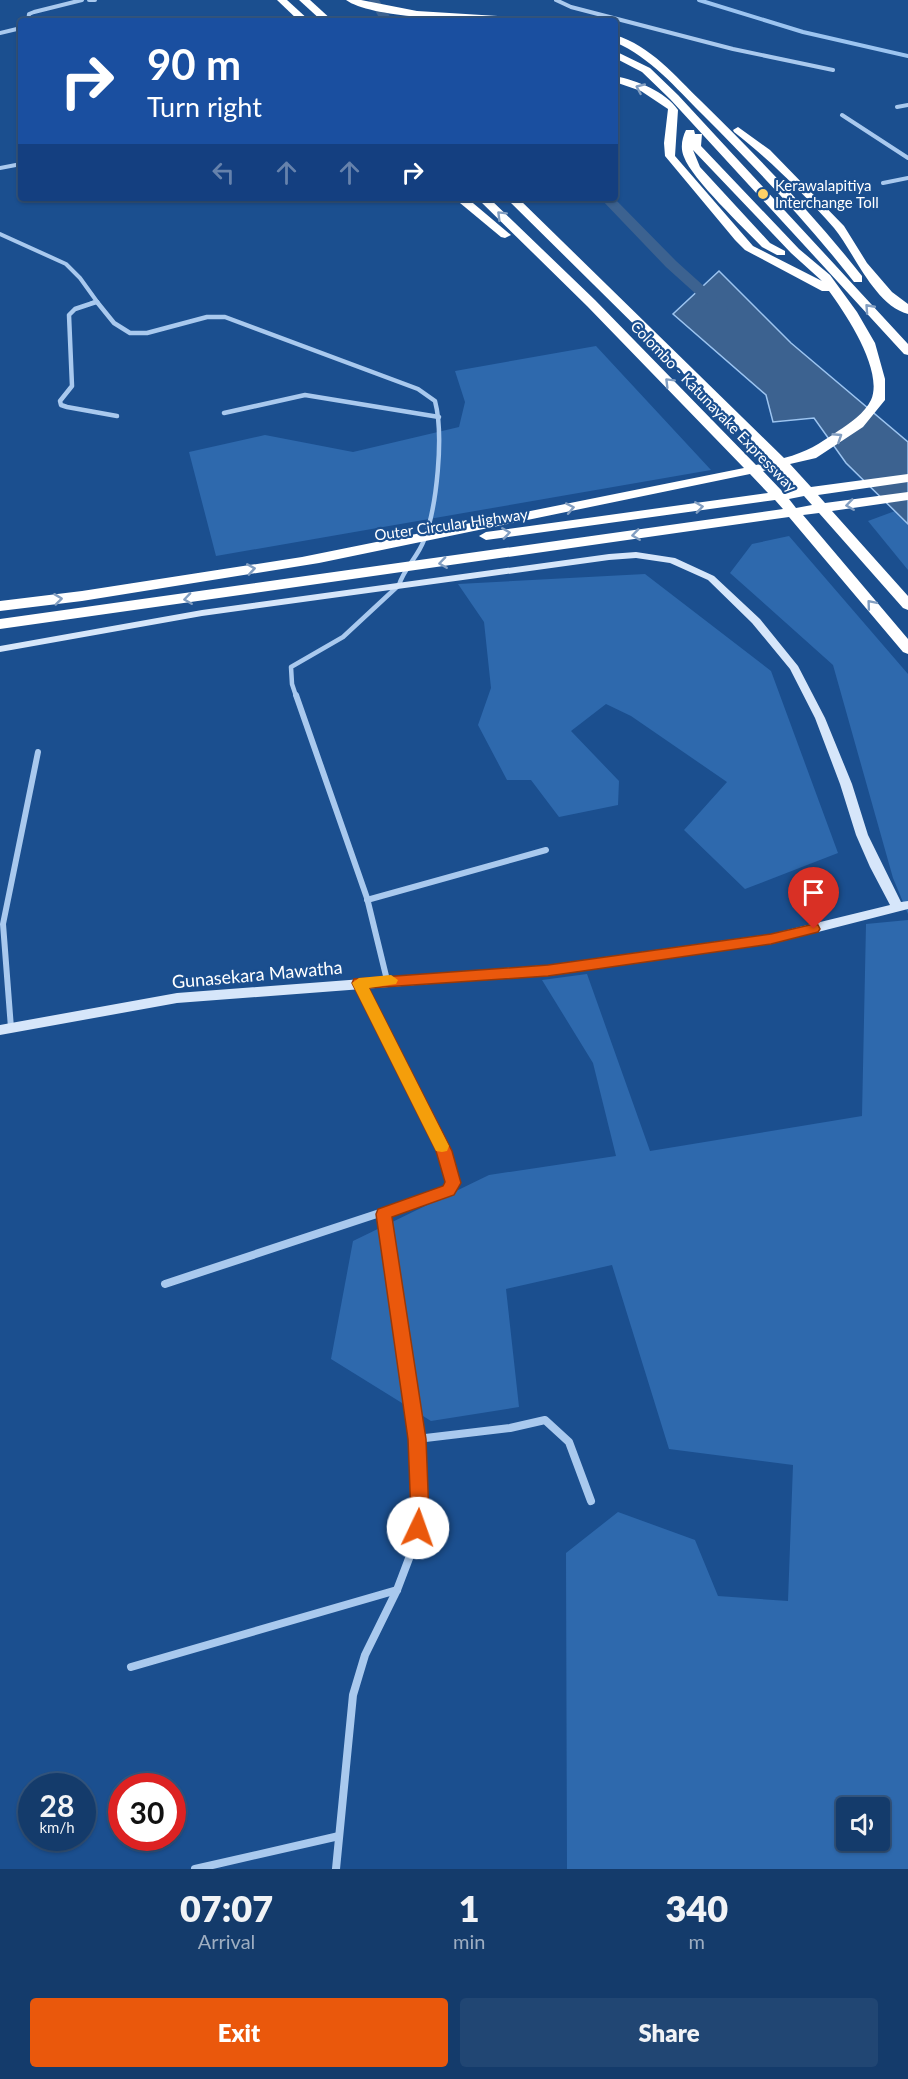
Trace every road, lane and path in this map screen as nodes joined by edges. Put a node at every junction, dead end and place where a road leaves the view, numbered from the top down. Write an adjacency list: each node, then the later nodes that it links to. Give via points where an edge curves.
1 (82, 0): 8 (street, via 34,12)
2 (89, 0): 3 (street)
3 (95, 0)
4 (281, 0): 9 (highway); 10 (highway)
5 (304, 0): 11 (highway)
6 (351, 0): 12 (highway, via 395,11)
7 (556, 0): 13 (street)
8 (28, 18)
9 (296, 18)
10 (302, 18)
11 (325, 18)
12 (489, 18)
13 (613, 18)
14 (618, 19): 20 (street)
15 (18, 29): 16 (street)
16 (0, 33)
17 (618, 40): 22 (highway, via 649,56)
18 (618, 51): 43 (highway, via 657,71)
19 (618, 56): 41 (highway, via 646,70 674,97)
20 (833, 70)
21 (618, 80): 25 (highway, one-way to 21, via 640,87)
22 (693, 100): 26 (highway); 42 (highway, via 774,149 848,227)
23 (908, 105): 24 (street)
24 (897, 107)
25 (674, 110): 29 (highway); 44 (highway, via 670,156 739,238 749,248)
26 (706, 112): 28 (highway); 43 (highway, via 752,156)
27 (842, 115): 30 (street)
28 (723, 124): 42 (highway, via 751,139 802,188 840,228 862,266); 43 (highway, via 756,152 826,225)
29 (692, 133): 40 (highway, via 698,157 775,243); 40 (highway, via 686,147 696,169 766,245); 41 (highway, via 794,237); 44 (highway); 44 (highway, via 676,147 685,167 756,245)
30 (908, 158)
31 (18, 165): 32 (street)
32 (0, 168)
33 (908, 178): 34 (street)
34 (883, 183)
35 (464, 201): 49 (highway)
36 (486, 201): 49 (highway, Colombo - Katunayake Expressway, one-way to 36)
37 (515, 201): 47 (highway, Colombo - Katunayake Expressway)
38 (534, 201): 47 (highway)
39 (0, 234): 45 (street, via 74,271)
40 (801, 263): 44 (highway)
41 (836, 272): 50 (highway, one-way to 41)
42 (874, 277): 46 (highway, via 888,295)
43 (858, 279): 48 (highway)
44 (838, 295): 56 (highway, one-way to 44, via 724,477 811,455 858,424 878,400 879,379 868,343)
45 (96, 302): 52 (street, via 69,315 72,386 60,401 67,407); 53 (street, via 128,332 225,317 418,389 435,401)
46 (908, 310)
47 (628, 311): 58 (highway, Colombo - Katunayake Expressway, via 781,462)
48 (908, 334)
49 (635, 348): 62 (highway, Colombo - Katunayake Expressway, one-way to 49, via 778,495)
50 (908, 351)
51 (224, 413): 53 (street, via 305,395)
52 (117, 416)
53 (439, 417): 57 (street, via 431,519 423,544)
54 (908, 478): 56 (highway, Outer Circular Highway, one-way to 54)
55 (908, 496): 60 (highway, one-way to 60)
56 (307, 560): 59 (highway, Outer Circular Highway, one-way to 56)
57 (399, 585): 61 (street, via 202,613); 65 (street, via 343,637 291,667 292,684); 66 (street, via 636,555 672,560 711,578 756,621 794,668 820,718 871,856)
58 (908, 605)
59 (0, 606)
60 (0, 624)
61 (0, 649)
62 (908, 649)
63 (38, 752): 69 (street, via 3,924)
64 (546, 850): 65 (street)
65 (367, 900): 67 (street)
66 (903, 906): 67 (street, Gunasekara Mawatha, via 771,939 548,970)
67 (387, 980): 68 (street, Gunasekara Mawatha)
68 (359, 983): 69 (street, Gunasekara Mawatha, via 177,998); 70 (street, via 444,1151 453,1183 448,1191)
69 (6, 1029)
70 (384, 1214): 71 (street); 72 (street)
71 (165, 1284)
72 (417, 1439): 73 (street, via 510,1428 545,1419 568,1442); 74 (street, via 420,1516 416,1540)
73 (591, 1502)
74 (397, 1590): 75 (street); 76 (street, via 365,1655 353,1695)
75 (131, 1667)
76 (339, 1836): 77 (street); 78 (street)
77 (195, 1869)
78 (336, 1869)

